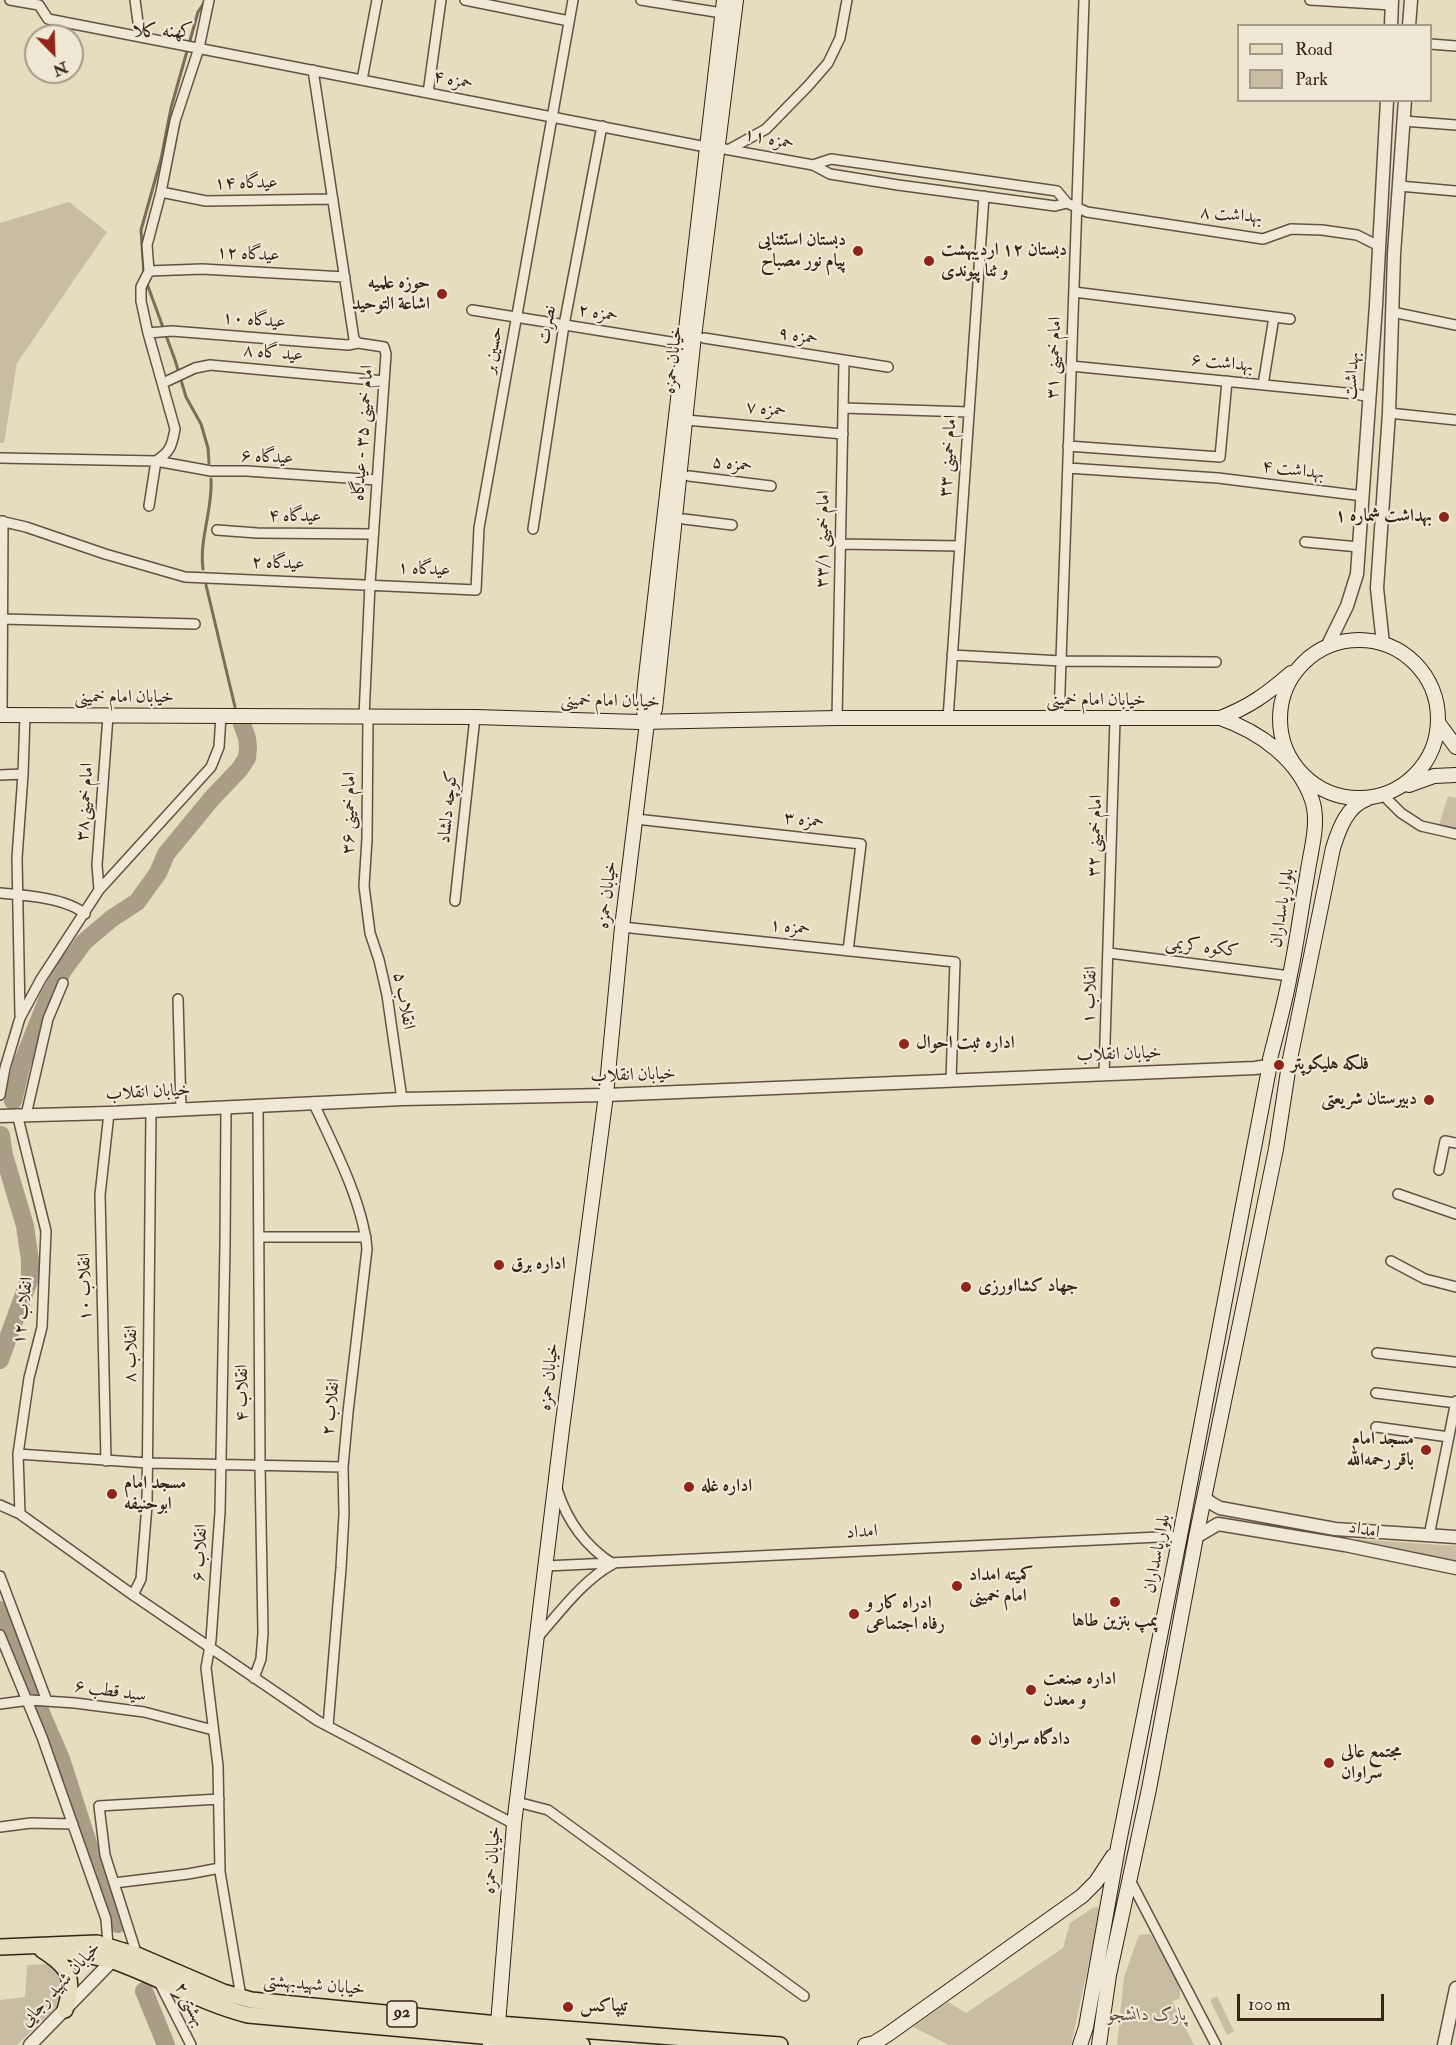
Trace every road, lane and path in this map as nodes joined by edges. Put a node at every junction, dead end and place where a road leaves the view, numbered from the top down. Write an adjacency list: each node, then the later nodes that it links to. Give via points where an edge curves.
1 (10, 0): 19 (street, حمزه ۴, via 39,5 48,19)
2 (135, 0): 19 (street)
3 (209, 0): 22 (street)
4 (376, 0): 24 (street)
5 (441, 0): 25 (street)
6 (465, 0): 16 (street)
7 (573, 0): 16 (street, حسین بر)
8 (641, 0): 15 (street)
9 (736, 0): 32 (main road, خیابان حمزه)
10 (847, 0): 32 (street, via 840,38 828,63 808,86 766,129)
11 (1084, 0): 40 (street, امام خمینی ۳۱)
12 (1310, 0): 14 (street)
13 (1411, 0): 18 (street)
14 (1392, 2): 17 (street)
15 (723, 6): 32 (main road, خیابان حمزه)
16 (568, 21): 28 (street, حسین بر)
17 (1391, 24)
18 (1409, 24)
19 (140, 38): 22 (street, حمزه ۴)
20 (1432, 44): 21 (street)
21 (1456, 46)
22 (196, 48): 23 (street, حمزه ۴); 36 (street)
23 (313, 70): 24 (street, حمزه ۴); 38 (street, امام خمینی ۳۵ - عیدگاه)
24 (362, 80): 25 (street, حمزه ۴)
25 (428, 93): 28 (street, حمزه ۴)
26 (1387, 102): 41 (street, بهداشت)
27 (1405, 102): 29 (street, بهداشت)
28 (551, 117): 31 (street, حمزه ۴); 49 (street, حسین بر)
29 (1404, 122): 30 (street); 34 (street, بهداشت)
30 (1456, 125)
31 (602, 126): 32 (street, حمزه ۴); 51 (street, نصرت)
32 (718, 148): 33 (street, حمزه ۱۱); 54 (main road, خیابان حمزه)
33 (813, 165): 37 (street, via 830,174); 39 (street, بهداشت ۸, via 831,159 1044,189 1057,191)
34 (1399, 186): 35 (street); 47 (street, بهداشت)
35 (1456, 191)
36 (160, 192): 38 (street, عیدگاه ۱۴, via 206,201); 42 (street, via 147,245)
37 (984, 196): 39 (street, via 1055,206); 65 (street, امام خمینی ۳۳)
38 (333, 199): 43 (street, امام خمینی ۳۵ - عیدگاه)
39 (1067, 203): 40 (street, بهداشت ۸)
40 (1077, 208): 41 (street, بهداشت ۸, via 1263,239 1291,229 1322,230 1357,235); 44 (street, امام خمینی ۳۱)
41 (1379, 246): 45 (street, بهداشت)
42 (149, 271): 43 (street, عیدگاه ۱۲, via 202,269); 53 (street, via 141,287)
43 (345, 277): 55 (street, امام خمینی ۳۵ - عیدگاه, via 354,339)
44 (1074, 292): 48 (street); 57 (street, امام خمینی ۳۱)
45 (1376, 305): 47 (street); 63 (street, بهداشت)
46 (472, 310): 49 (street, حمزه ۲)
47 (1392, 310): 52 (street); 66 (street, بهداشت)
48 (1274, 317): 50 (street); 62 (street)
49 (516, 318): 51 (street, حمزه ۲); 91 (street, حسین بر, via 479,528)
50 (1290, 319)
51 (564, 325): 54 (street, حمزه ۲); 83 (street, نصرت)
52 (1456, 325)
53 (148, 333): 55 (street, عیدگاه ۱۰, via 172,331); 61 (street)
54 (693, 342): 56 (street, حمزه ۹); 67 (main road, خیابان حمزه); 111 (main road, خیابان حمزه, via 645,685 643,708)
55 (358, 343): 59 (street, امام خمینی ۳۵ - عیدگاه, via 384,347)
56 (844, 361): 58 (street, حمزه ۹); 64 (street, امام خمینی ۳۳/۱)
57 (1071, 366): 60 (street, بهداشت ۶); 70 (street, امام خمینی ۳۱)
58 (888, 367)
59 (384, 381): 61 (street, عید گاه ۸, via 210,365); 75 (street, امام خمینی ۳۵ - عیدگاه)
60 (1227, 381): 62 (street, بهداشت ۶); 70 (street, via 1220,457)
61 (162, 383): 72 (street, via 175,429 168,453)
62 (1263, 385): 63 (street, بهداشت ۶)
63 (1369, 397): 77 (street, بهداشت)
64 (843, 408): 65 (street); 69 (street, امام خمینی ۳۳/۱)
65 (969, 412): 88 (street, امام خمینی ۳۳)
66 (1389, 413): 68 (street); 78 (street, بهداشت)
67 (686, 420): 69 (street, حمزه ۷); 111 (main road, خیابان حمزه, via 655,709)
68 (1456, 420)
69 (843, 434): 87 (street, امام خمینی ۳۳/۱)
70 (1068, 446): 73 (street, امام خمینی ۳۱)
71 (0, 458): 72 (street, عیدگاه ۶)
72 (156, 461): 75 (street, عیدگاه ۶, via 211,471); 79 (street)
73 (1068, 468): 77 (street, بهداشت ۴, via 1218,478); 97 (street, امام خمینی ۳۱)
74 (689, 476): 76 (street, حمزه ۵)
75 (377, 480): 85 (street, امام خمینی ۳۵ - عیدگاه)
76 (771, 486)
77 (1363, 500): 78 (street); 89 (street, بهداشت)
78 (1383, 506): 94 (street, بهداشت, via 1377,588)
79 (149, 507)
80 (684, 519): 82 (street)
81 (2, 521): 90 (street, عیدگاه ۲, via 185,577); 92 (street)
82 (732, 525)
83 (533, 529)
84 (217, 530): 85 (street, عیدگاه ۴)
85 (373, 534): 90 (street, امام خمینی ۳۵ - عیدگاه)
86 (1305, 542): 89 (street)
87 (840, 544): 88 (street); 106 (street, امام خمینی ۳۳/۱)
88 (960, 546): 96 (street, امام خمینی ۳۳)
89 (1359, 547): 95 (street, بهداشت, via 1353,590)
90 (370, 584): 91 (street, عیدگاه ۱); 104 (street, امام خمینی ۳۵ - عیدگاه)
91 (476, 590)
92 (3, 619): 93 (street); 101 (street)
93 (195, 624)
94 (1383, 644): 95 (main road, via 1356,640); 112 (main road, via 1406,655 1425,674 1436,698)
95 (1327, 647): 99 (main road)
96 (952, 655): 97 (street); 109 (street, امام خمینی ۳۳)
97 (1061, 661): 98 (street); 107 (street, امام خمینی ۳۱)
98 (1216, 662)
99 (1303, 663): 108 (main road, via 1263,697); 114 (main road, via 1281,702 1279,724)
100 (25, 715): 101 (main road, خیابان امام خمینی); 102 (main road, خیابان امام خمینی); 115 (street)
101 (1, 716)
102 (108, 716): 103 (main road, خیابان امام خمینی); 121 (street, امام خمینی۳۸)
103 (221, 716): 104 (main road, خیابان امام خمینی); 121 (street, via 219,747 211,767)
104 (366, 717): 105 (main road, خیابان امام خمینی); 125 (street, امام خمینی ۳۶)
105 (475, 717): 111 (main road, خیابان امام خمینی); 124 (street, کوچه دلشاد)
106 (837, 718): 109 (main road, خیابان امام خمینی); 111 (main road, خیابان امام خمینی)
107 (1059, 718): 109 (main road, خیابان امام خمینی); 110 (main road, خیابان امام خمینی)
108 (1220, 718): 110 (main road, خیابان امام خمینی); 114 (main road, via 1255,733)
109 (948, 719)
110 (1115, 719): 129 (street, امام خمینی ۳۲)
111 (647, 722): 119 (main road, خیابان حمزه)
112 (1439, 724): 113 (main road); 118 (main road, via 1432,750 1418,773)
113 (1456, 747)
114 (1294, 766): 118 (main road, via 1309,782 1328,793 1349,798); 130 (main road, بلوار پاسداران, via 1306,784 1315,817)
115 (23, 774): 116 (street); 123 (street)
116 (0, 775)
117 (1456, 775): 118 (main road, via 1434,776)
118 (1383, 794): 120 (street, via 1421,826); 135 (main road, بلوار پاسداران, via 1360,802 1339,829)
119 (636, 819): 127 (main road, خیابان حمزه); 128 (street, حمزه ۳, via 861,844)
120 (1456, 834)
121 (99, 890): 126 (street)
122 (0, 893): 123 (street)
123 (18, 895): 126 (street, via 78,907); 133 (street)
124 (455, 901)
125 (366, 910): 140 (street, انقلاب ۵, via 387,995)
126 (85, 914): 133 (street)
127 (622, 927): 128 (street, حمزه ۱); 139 (main road, خیابان حمزه)
128 (848, 951): 137 (street, حمزه ۱, via 955,962)
129 (1109, 953): 130 (street, ککوه کریمی); 136 (street, انقلاب ۱)
130 (1290, 976): 134 (main road, بلوار پاسداران)
131 (63, 983): 147 (street, via 48,1018)
132 (178, 999): 144 (street)
133 (20, 1018): 138 (street)
134 (1269, 1064): 135 (main road, via 1276,1076); 136 (street, خیابان انقلاب, via 1255,1068); 174 (main road, بلوار پاسداران)
135 (1288, 1067): 170 (main road, بلوار پاسداران, via 1276,1149)
136 (1104, 1074): 137 (street, خیابان انقلاب)
137 (951, 1080): 139 (street, خیابان انقلاب)
138 (0, 1095)
139 (606, 1095): 140 (street, خیابان انقلاب); 169 (main road, خیابان حمزه)
140 (402, 1099): 141 (street, خیابان انقلاب)
141 (313, 1102): 142 (street, خیابان انقلاب); 154 (street, انقلاب ۲, via 343,1169)
142 (258, 1106): 143 (street, خیابان انقلاب); 153 (street, انقلاب ۴)
143 (226, 1108): 144 (street, خیابان انقلاب); 166 (street, انقلاب ۶)
144 (181, 1109): 145 (street, خیابان انقلاب)
145 (151, 1110): 146 (street, خیابان انقلاب); 165 (street, انقلاب ۸)
146 (109, 1113): 147 (street, خیابان انقلاب); 164 (street, انقلاب ۱۰, via 100,1195)
147 (22, 1114): 148 (street, خیابان انقلاب); 163 (street, انقلاب ۱۲, via 46,1231 42,1327 29,1378)
148 (0, 1116)
149 (1456, 1143): 150 (street, via 1445,1141)
150 (1439, 1170)
151 (1398, 1194): 152 (street)
152 (1456, 1214)
153 (259, 1237): 154 (street); 167 (street, انقلاب ۴)
154 (366, 1237): 168 (street, انقلاب ۲)
155 (1390, 1261): 156 (street, via 1425,1279)
156 (1456, 1287)
157 (1377, 1353): 158 (street)
158 (1456, 1362)
159 (1376, 1393): 160 (street)
160 (1456, 1402): 162 (street)
161 (1376, 1427): 162 (street)
162 (1449, 1437): 176 (street)
163 (18, 1454): 164 (street); 172 (street, انقلاب ۱۲)
164 (106, 1461): 165 (street)
165 (148, 1463): 166 (street); 183 (street, انقلاب ۸, via 141,1579)
166 (221, 1465): 167 (street); 186 (street, انقلاب ۶, via 219,1556)
167 (260, 1466): 168 (street); 187 (street, انقلاب ۴, via 263,1633 261,1659)
168 (343, 1467): 191 (street, انقلاب ۲, via 341,1568)
169 (555, 1484): 179 (street, via 569,1519 586,1543); 180 (main road, خیابان حمزه)
170 (1204, 1497): 173 (street, امداد, via 1220,1508); 175 (main road, بلوار پاسداران)
171 (0, 1505): 172 (street)
172 (20, 1514): 183 (street)
173 (1348, 1530): 176 (street, امداد); 178 (street)
174 (1180, 1536): 175 (main road); 179 (street, امداد); 198 (main road, بلوار پاسداران)
175 (1196, 1536): 178 (street, امداد, via 1218,1524); 200 (main road, بلوار پاسداران)
176 (1429, 1536): 177 (street, امداد)
177 (1456, 1538)
178 (1345, 1545): 181 (street, امداد)
179 (613, 1564): 180 (street, امداد); 185 (street, via 589,1581)
180 (546, 1566): 185 (main road, خیابان حمزه)
181 (1456, 1568)
182 (0, 1576): 189 (street)
183 (133, 1595): 186 (street)
184 (0, 1635): 188 (street)
185 (538, 1637): 194 (main road, خیابان حمزه)
186 (210, 1649): 187 (street); 192 (street, انقلاب ۶, via 206,1668)
187 (254, 1678): 191 (street)
188 (26, 1700): 189 (street, سید قطب ۶); 190 (street, سید قطب ۶); 195 (street)
189 (47, 1701): 192 (street, سید قطب ۶, via 144,1712)
190 (0, 1704)
191 (328, 1726): 196 (street)
192 (213, 1730): 193 (street, انقلاب ۶)
193 (219, 1799): 199 (street, انقلاب ۶); 201 (street, via 99,1806 105,1855)
194 (517, 1802): 196 (main road, خیابان حمزه); 208 (street, via 548,1810)
195 (73, 1824): 197 (street); 204 (street, via 106,1919)
196 (514, 1824): 211 (main road, خیابان حمزه)
197 (0, 1827)
198 (1118, 1846): 212 (main road, بلوار پاسداران); 217 (main road, via 1107,1867 1082,1896 887,2035)
199 (220, 1868): 201 (street); 209 (street, انقلاب ۶)
200 (1130, 1880): 212 (main road, بلوار پاسداران); 218 (street)
201 (114, 1883): 205 (street)
202 (34, 1945): 203 (main road, خیابان شهیدبهشتی / 92); 204 (main road, خیابان شهیدبهشتی / 92, via 97,1943); 210 (main road, via 66,1969 70,1992)
203 (0, 1947)
204 (112, 1951): 205 (main road, خیابان شهیدبهشتی / 92); 206 (main road, خیابان شهیدبهشتی / 92); 210 (street, خیابان شهید رجایی)
205 (137, 1955): 209 (main road, خیابان شهیدبهشتی / 92)
206 (158, 1980): 211 (main road, خیابان شهیدبهشتی / 92, via 223,2009 248,2015); 214 (street, بهشتی ۲)
207 (1456, 1988): 219 (street)
208 (804, 1996)
209 (241, 1997): 211 (main road, خیابان شهیدبهشتی / 92)
210 (64, 2010): 213 (street, خیابان شهید رجایی)
211 (494, 2038): 215 (main road, خیابان شهیدبهشتی / 92); 216 (main road, خیابان شهیدبهشتی / 92)
212 (1091, 2043)
213 (30, 2045)
214 (191, 2045)
215 (582, 2045)
216 (780, 2045)
217 (865, 2045)
218 (1216, 2045)
219 (1444, 2045)

